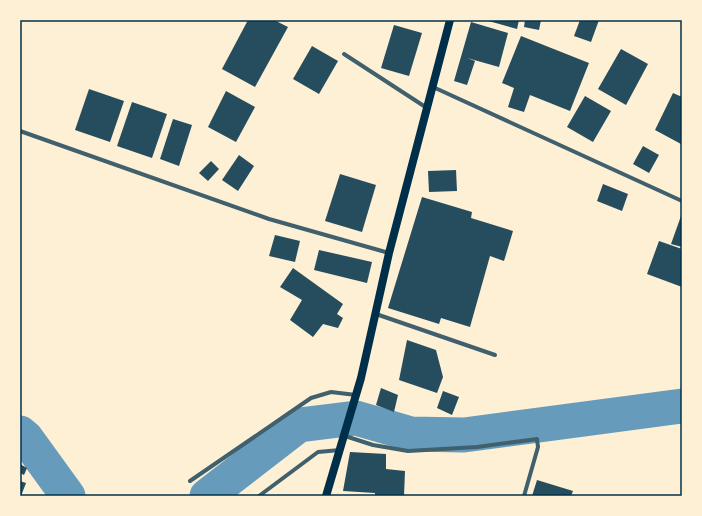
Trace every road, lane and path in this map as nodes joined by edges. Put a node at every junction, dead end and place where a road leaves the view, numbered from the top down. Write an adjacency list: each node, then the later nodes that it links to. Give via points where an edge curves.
1 (450, 20): 3 (main road)
2 (344, 54): 4 (street)
3 (433, 87): 4 (main road); 6 (street)
4 (428, 108): 7 (main road)
5 (20, 131): 7 (street, via 269,219)
6 (682, 201)
7 (389, 253): 8 (main road)
8 (376, 314): 9 (street); 10 (main road)
9 (495, 355)
10 (357, 395): 11 (main road); 13 (street, via 331,392 311,398)
11 (344, 436): 12 (main road); 16 (street, via 373,445 408,451 477,447 537,439 538,447)
12 (340, 450): 14 (street, via 318,452); 15 (main road)
13 (190, 481)
14 (259, 496)
15 (326, 496)
16 (524, 496)

